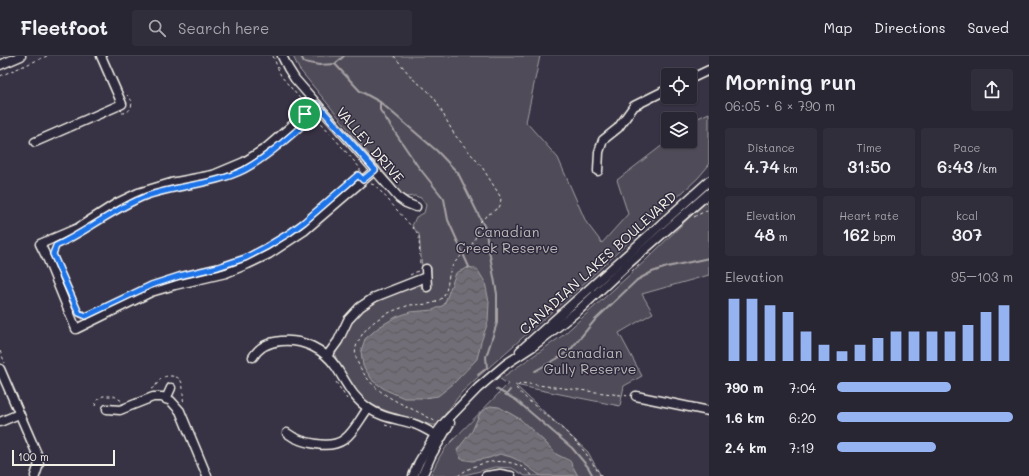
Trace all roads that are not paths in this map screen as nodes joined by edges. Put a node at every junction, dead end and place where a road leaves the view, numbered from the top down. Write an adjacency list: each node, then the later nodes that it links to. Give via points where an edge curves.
1 (21, 56): 4 (street)
2 (101, 56): 9 (street, via 122,104)
3 (282, 56): 8 (street, VALLEY DRIVE, via 292,75)
4 (0, 65)
5 (709, 70): 6 (street)
6 (697, 76)
7 (661, 92): 11 (street, via 634,106 619,126 603,140 599,148)
8 (317, 104): 10 (street, VALLEY DRIVE); 10 (street, via 266,148 238,165 207,176 142,192 78,228 40,244 76,329 151,292 226,273 270,254 304,231)
9 (35, 142)
10 (375, 170): 14 (street, VALLEY DRIVE, via 401,200)
11 (598, 171)
12 (709, 181): 18 (street, CANADIAN LAKES BOULEVARD)
13 (709, 193): 18 (street, CANADIAN LAKES BOULEVARD, via 629,262 580,309)
14 (416, 207)
15 (427, 287): 16 (street, via 424,272 360,307 350,317)
16 (327, 356): 17 (street, via 308,344 288,340 268,344 258,350); 23 (street, via 351,392)
17 (253, 357)
18 (506, 364): 24 (street, CANADIAN LAKES BOULEVARD, via 482,383)
19 (0, 369): 27 (street)
20 (171, 388): 22 (street)
21 (636, 396): 26 (street)
22 (166, 399): 25 (street, via 153,397 123,409); 32 (street, via 180,411)
23 (368, 408): 29 (street, via 348,436 336,444 305,442); 30 (street, via 388,418 416,425)
24 (459, 408): 30 (street, CANADIAN LAKES BOULEVARD); 30 (street, CANADIAN LAKES BOULEVARD, via 442,426)
25 (107, 409)
26 (709, 411)
27 (19, 414): 28 (street); 31 (street, via 38,458)
28 (0, 422)
29 (287, 433)
30 (438, 436): 33 (street, CANADIAN LAKES BOULEVARD, via 422,457); 34 (street, CANADIAN LAKES BOULEVARD)
31 (35, 476)
32 (207, 476)
33 (413, 476)
34 (422, 476)
35 (486, 476): 36 (street)
36 (512, 476)

